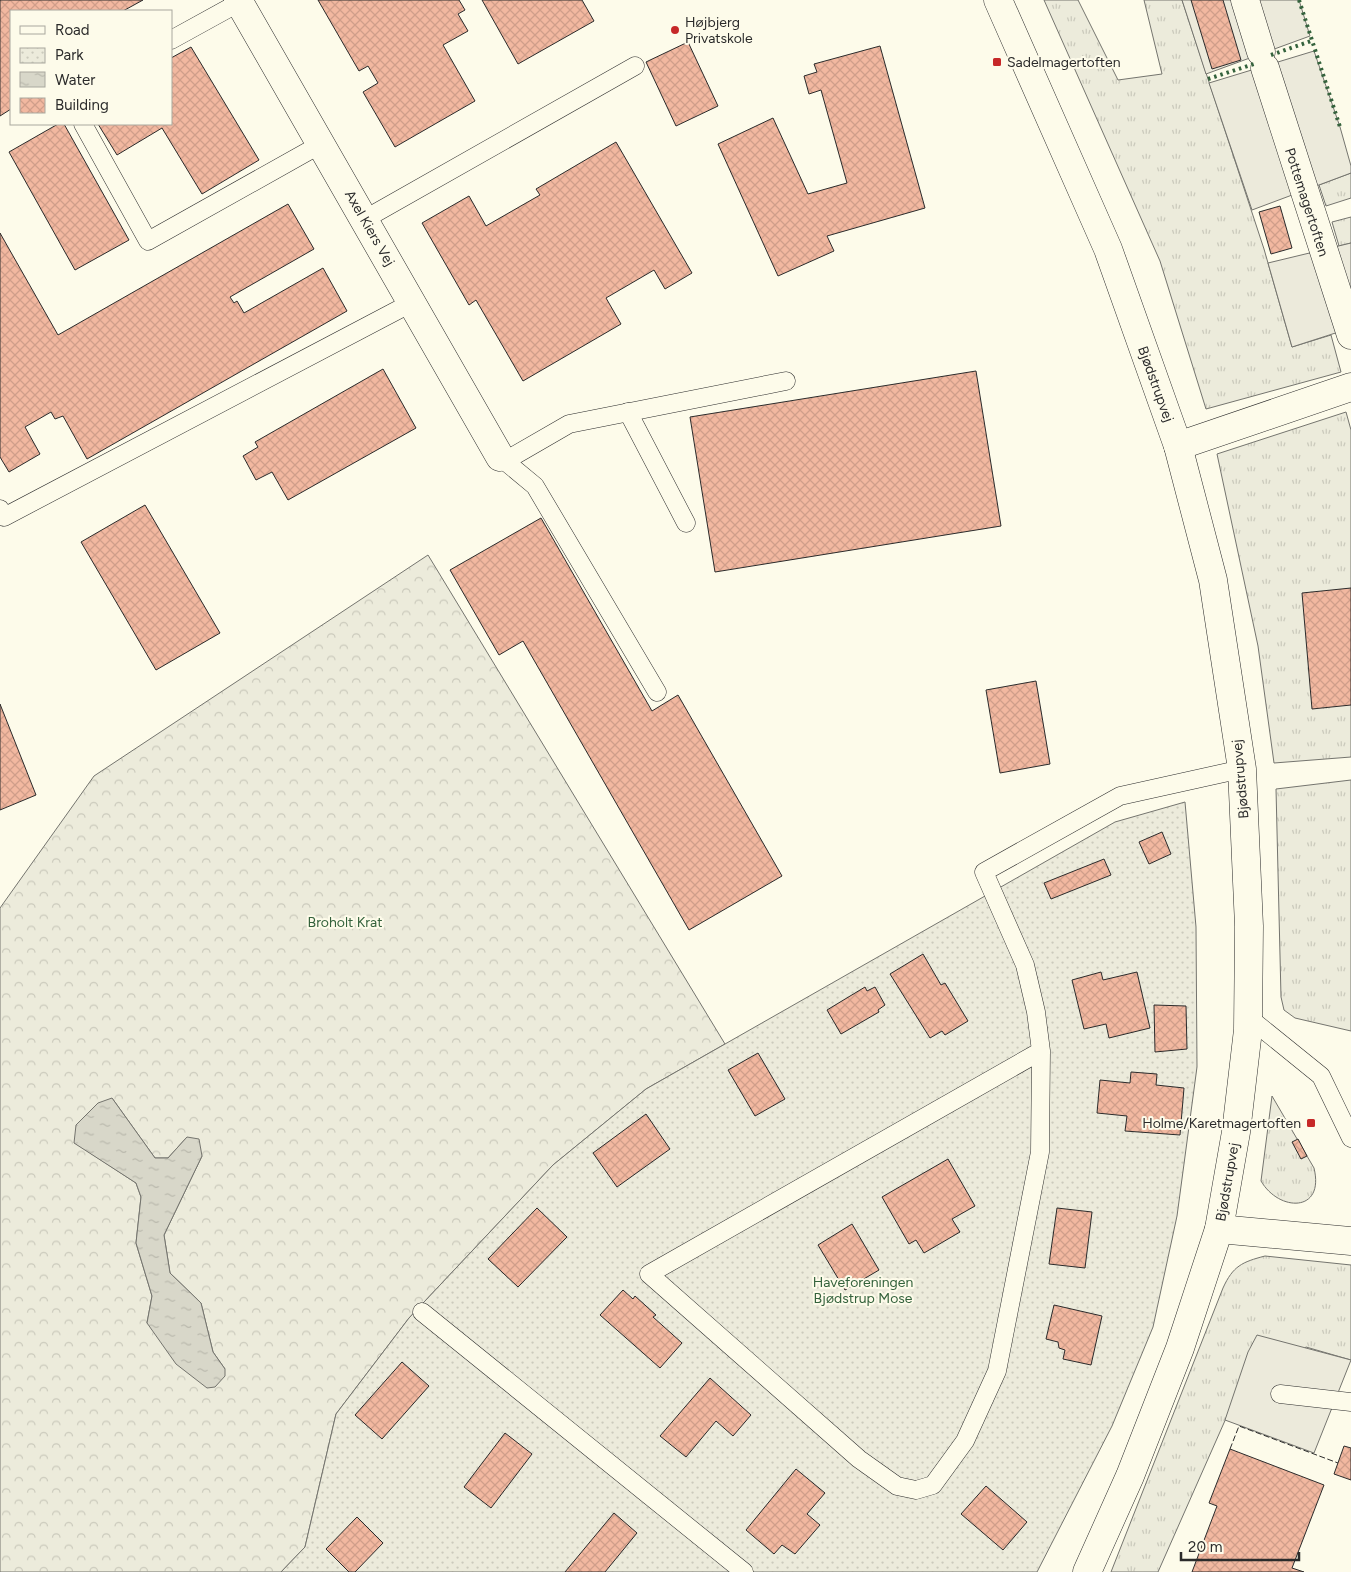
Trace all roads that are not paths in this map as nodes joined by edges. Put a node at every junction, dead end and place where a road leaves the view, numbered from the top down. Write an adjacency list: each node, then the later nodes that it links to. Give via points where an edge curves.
1 (998, 0): 14 (street, Bjødstrupvej, via 1108,248)
2 (1245, 0): 10 (street, Pottemagertoften)
3 (239, 1): 4 (lane); 7 (street, Axel Kiers Vej)
4 (172, 39)
5 (635, 66): 8 (lane)
6 (84, 125): 7 (lane, via 148,241)
7 (321, 144): 8 (street, Axel Kiers Vej)
8 (365, 219): 9 (street, Axel Kiers Vej)
9 (413, 302): 15 (street, Axel Kiers Vej); 16 (lane, via 4,517)
10 (1351, 335)
11 (786, 381): 13 (lane)
12 (1351, 387): 14 (street)
13 (628, 412): 15 (lane, via 569,424); 17 (lane)
14 (1178, 446): 19 (street, Bjødstrupvej, via 1213,580)
15 (502, 459): 18 (lane, via 535,486)
16 (0, 509)
17 (686, 522)
18 (657, 692)
19 (1242, 770): 20 (street, Bjødstrupvej, via 1249,926); 21 (lane, via 1120,796 984,872 1025,965)
20 (1248, 1017): 22 (lane, via 1321,1076); 23 (street, Bjødstrupvej, via 1236,1132)
21 (1041, 1051): 21 (lane, via 650,1274 859,1459 897,1486 916,1490 933,1485 965,1441 997,1371 1040,1152)
22 (1351, 1138)
23 (1218, 1229): 24 (street); 29 (street, Bjødstrupvej, via 1180,1348 1130,1476)
24 (1351, 1241)
25 (422, 1312): 28 (lane)
26 (1280, 1394): 27 (lane)
27 (1351, 1402)
28 (744, 1572)
29 (1087, 1572)

